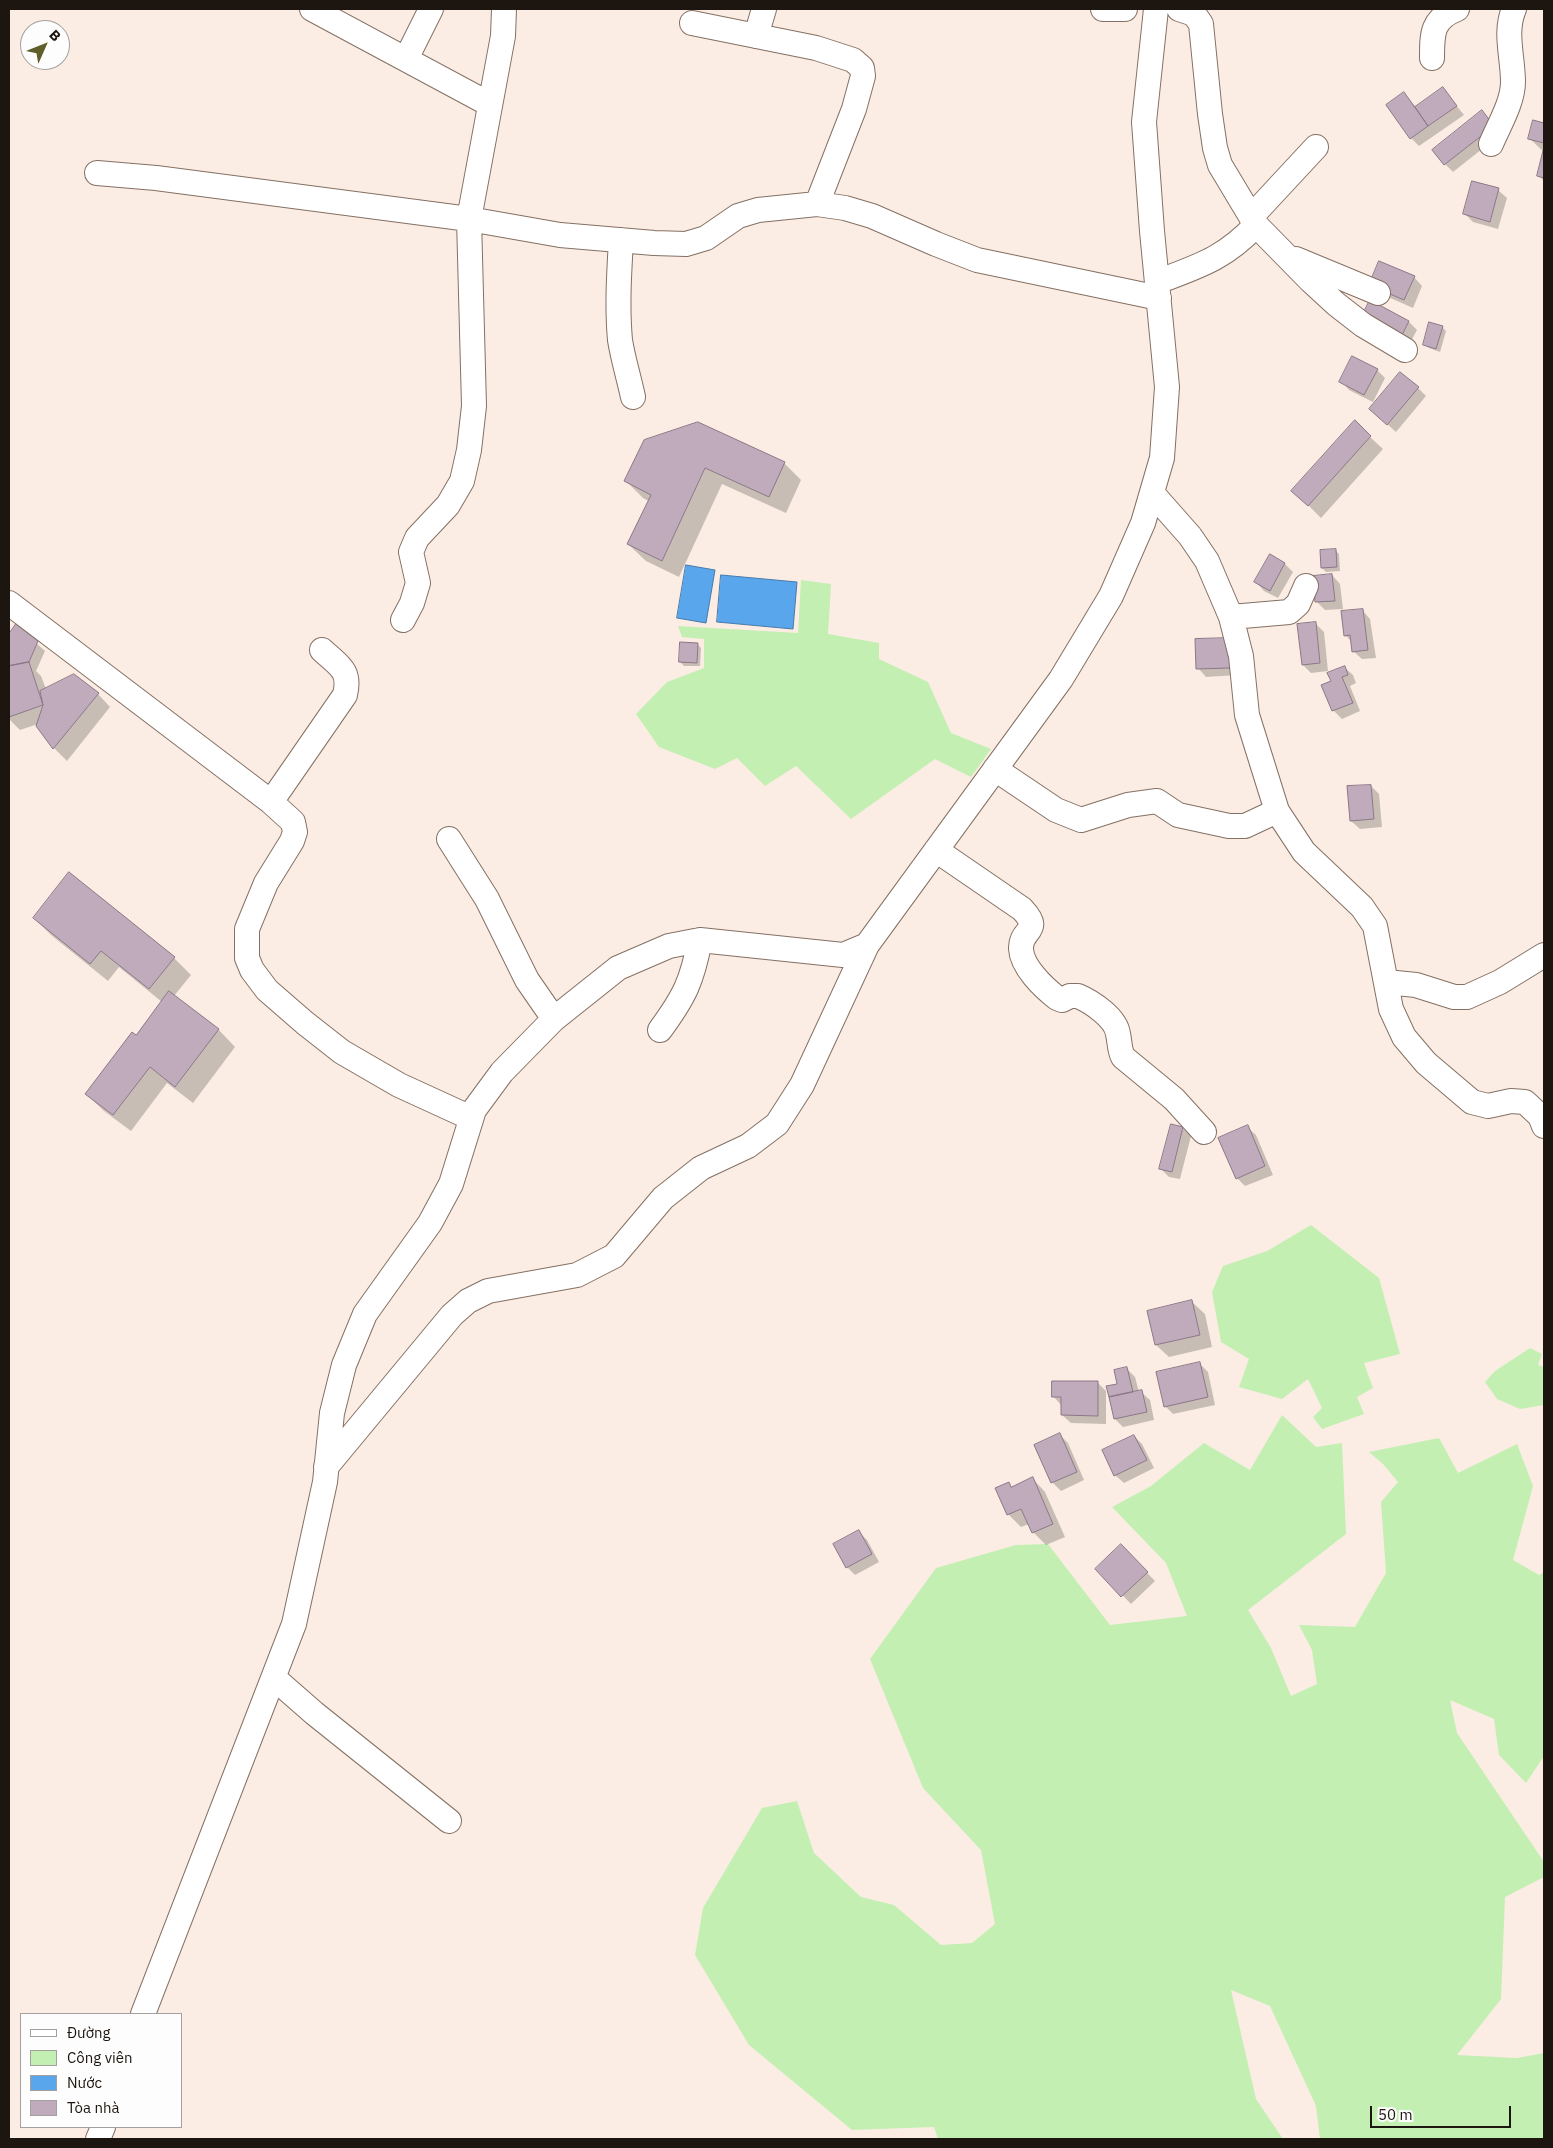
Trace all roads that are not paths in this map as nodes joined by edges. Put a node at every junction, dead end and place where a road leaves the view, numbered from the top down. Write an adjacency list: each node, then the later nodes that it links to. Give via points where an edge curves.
1 (312, 9): 14 (street)
2 (431, 9): 14 (street)
3 (504, 9): 15 (street, via 503,36)
4 (764, 9): 12 (street)
5 (1103, 9): 6 (street)
6 (1126, 9)
7 (1156, 9): 24 (street, via 1144,122)
8 (1179, 9): 21 (street, via 1194,14 1201,24 1215,148 1220,165)
9 (1457, 9): 13 (street, via 1443,16 1435,25)
10 (1514, 9): 16 (street, via 1509,34 1513,83)
11 (692, 24): 12 (street)
12 (756, 36): 19 (street, via 816,48 853,60 862,68 863,76 854,109)
13 (1432, 58)
14 (406, 59): 15 (street)
15 (489, 104): 20 (street)
16 (1491, 144)
17 (1316, 147): 21 (street)
18 (97, 174): 20 (street, via 156,178)
19 (817, 204): 22 (street, via 758,210 738,216 706,238 686,244); 24 (street, via 872,216 977,260)
20 (469, 219): 22 (street, via 560,235); 32 (street, via 474,406 469,450 462,481 448,505 417,538 411,552 418,583)
21 (1254, 221): 23 (street); 24 (street, via 1232,248)
22 (621, 240): 27 (street, via 618,319)
23 (1285, 255): 25 (street); 26 (street, via 1336,304)
24 (1158, 290): 28 (street, via 1167,387 1162,458)
25 (1378, 293)
26 (1405, 350)
27 (633, 397)
28 (1152, 493): 31 (street, via 1190,536 1207,561); 34 (street, via 1144,523 1111,596 1061,679)
29 (1306, 586): 31 (street, via 1298,604 1289,612)
30 (9, 603): 35 (street)
31 (1231, 617): 36 (street, via 1241,656 1247,715)
32 (403, 620)
33 (322, 650): 35 (street, via 345,671 348,682 345,695)
34 (995, 769): 36 (street, via 1056,810 1081,820 1128,805 1157,801 1178,815 1229,826 1245,826); 38 (street)
35 (272, 802): 45 (street, via 293,822 295,832 266,883 247,929 247,958 252,970 267,990 342,1052 399,1085)
36 (1277, 811): 42 (street, via 1304,852 1362,906 1375,926)
37 (448, 839): 43 (street, via 487,899 528,980)
38 (936, 850): 40 (street); 47 (street, via 1030,917 1032,927 1020,948 1027,967 1057,998 1078,996 1107,1017 1117,1028 1123,1057 1174,1100)
39 (700, 940): 40 (street, via 843,956); 43 (street, via 669,946 618,968); 44 (street, via 690,983)
40 (867, 945): 48 (street, via 802,1085 777,1124 748,1146 701,1168 663,1198 614,1256 577,1274 488,1291 468,1301 452,1315)
41 (1544, 955): 42 (street, via 1467,998 1416,985)
42 (1386, 982): 46 (street, via 1391,1009 1404,1038 1426,1063 1472,1102 1488,1106 1511,1101 1526,1102 1540,1116)
43 (554, 1019): 45 (street, via 502,1072 474,1110)
44 (660, 1030)
45 (472, 1118): 48 (street, via 451,1184 430,1223 365,1314 344,1365 332,1412)
46 (1544, 1126)
47 (1204, 1132)
48 (326, 1467): 49 (street, via 294,1624)
49 (274, 1678): 50 (street); 51 (street)
50 (449, 1821)
51 (143, 2013)

